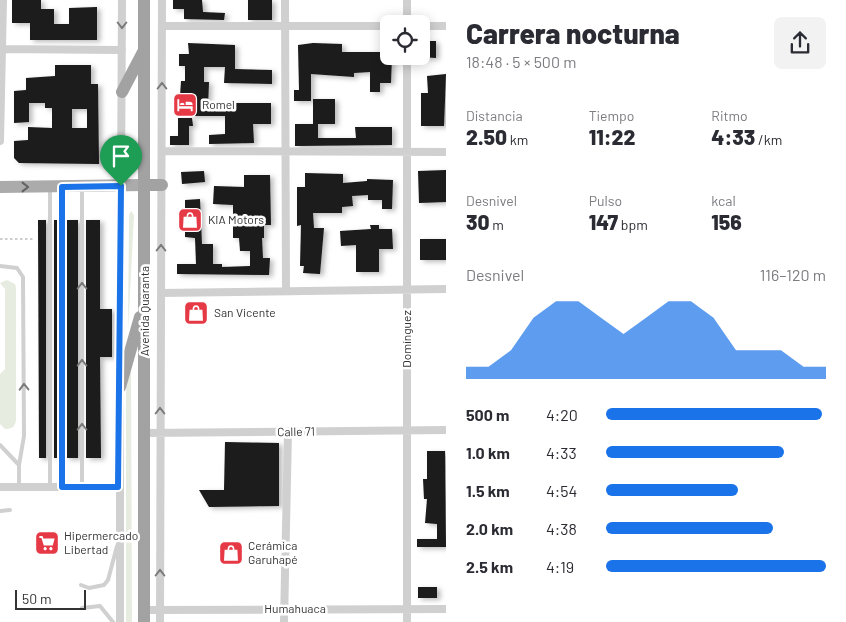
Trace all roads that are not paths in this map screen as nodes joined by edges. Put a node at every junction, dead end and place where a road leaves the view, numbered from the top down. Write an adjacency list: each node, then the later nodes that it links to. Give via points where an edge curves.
1 (3, 0): 13 (street)
2 (122, 0): 14 (street, one-way to 14)
3 (144, 0): 15 (highway, Avenida Quaranta)
4 (162, 0): 8 (street)
5 (285, 0): 9 (street)
6 (407, 0): 7 (street)
7 (407, 15)
8 (162, 26): 9 (street); 19 (street, one-way to 8)
9 (286, 26): 10 (street); 20 (street)
10 (380, 26)
11 (430, 26): 12 (street)
12 (446, 26)
13 (2, 49): 14 (street); 18 (street)
14 (122, 50): 17 (street)
15 (144, 50): 17 (highway); 23 (highway, Avenida Quaranta)
16 (407, 65): 21 (street, Domínguez)
17 (122, 92): 25 (street)
18 (0, 141)
19 (162, 151): 20 (street); 26 (street)
20 (286, 151): 21 (street); 32 (street)
21 (407, 152): 22 (street); 31 (street, Domínguez)
22 (446, 152)
23 (145, 185): 25 (main road); 26 (highway); 34 (highway, Avenida Quaranta)
24 (82, 186): 25 (main road); 28 (main road); 47 (lane, one-way to 24)
25 (121, 186): 35 (street)
26 (162, 186): 33 (street, one-way to 26)
27 (0, 187): 28 (main road, one-way to 28)
28 (56, 187): 45 (lane); 46 (lane)
29 (0, 266): 42 (lane, one-way to 29, via 24,436 22,278 17,268)
30 (446, 289): 31 (street)
31 (407, 290): 32 (street); 37 (street, Domínguez)
32 (286, 291): 33 (street)
33 (161, 293): 40 (street, one-way to 33)
34 (145, 302): 35 (highway); 39 (highway, Avenida Quaranta)
35 (120, 386): 48 (street)
36 (446, 430): 37 (street, Calle 71)
37 (407, 431): 38 (street, Calle 71); 55 (street, Domínguez)
38 (288, 432): 40 (street, Calle 71); 54 (street)
39 (145, 433): 40 (street, Calle 71); 58 (highway, Avenida Quaranta)
40 (160, 434): 57 (street, one-way to 40)
41 (0, 445): 42 (lane)
42 (19, 465): 44 (lane)
43 (0, 487): 44 (street)
44 (19, 487): 45 (street)
45 (50, 487): 46 (street)
46 (62, 487): 47 (street)
47 (82, 487): 48 (street)
48 (118, 487): 51 (street)
49 (10, 510): 50 (lane)
50 (0, 511)
51 (119, 539): 52 (lane, via 104,585 89,588); 60 (street)
52 (82, 585)
53 (82, 608): 59 (lane, via 100,606)
54 (284, 609): 55 (street, Humahuaca); 57 (street, Humahuaca); 62 (street)
55 (407, 609): 56 (street, Humahuaca); 63 (street, Domínguez)
56 (446, 609)
57 (160, 610): 58 (street, Humahuaca); 61 (street)
58 (144, 616)
59 (113, 622)
60 (120, 622)
61 (160, 622)
62 (284, 622)
63 (407, 622)

